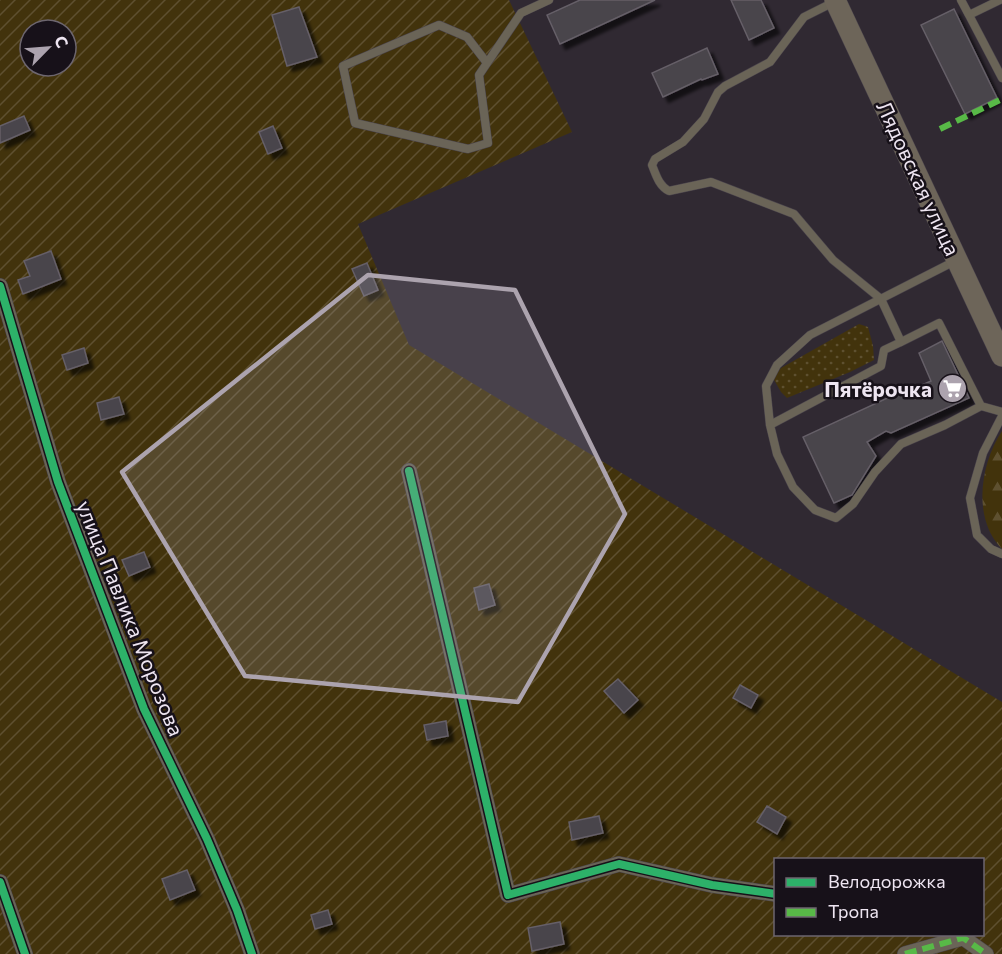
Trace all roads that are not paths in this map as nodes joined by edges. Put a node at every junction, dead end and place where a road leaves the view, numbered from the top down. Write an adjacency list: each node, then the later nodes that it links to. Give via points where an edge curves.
1 (549, 0): 6 (lane, via 521,13)
2 (836, 0): 8 (main road, Лядовская улица); 10 (lane, via 804,17 770,62 718,92 704,119 683,142 655,159 652,165 659,182 669,191 711,182 794,214 833,260)
3 (962, 0): 5 (lane)
4 (1000, 0): 5 (lane)
5 (969, 15): 7 (lane)
6 (487, 63): 6 (lane, via 479,75 488,142 468,149 355,123 343,66 439,25 467,37)
7 (1002, 78)
8 (957, 260): 10 (lane); 12 (main road, Лядовская улица)
9 (0, 286): 22 (street, улица Павлика Морозова, via 58,482 144,709 207,839)
10 (881, 298): 11 (lane); 15 (lane, via 810,335 777,365 766,386)
11 (901, 342): 13 (lane, via 939,323); 15 (lane, via 884,350 881,366)
12 (1002, 356)
13 (981, 406): 14 (lane); 15 (lane, via 901,444 853,504 836,518 815,510 793,488 777,454)
14 (1002, 414): 17 (lane, via 983,453 970,498 977,535)
15 (770, 425)
16 (409, 471): 19 (street, via 508,896 619,864 712,885)
17 (1002, 554)
18 (0, 882): 21 (street)
19 (774, 894)
20 (960, 936): 23 (street); 24 (street)
21 (25, 954)
22 (252, 954)
23 (905, 954)
24 (986, 954)

